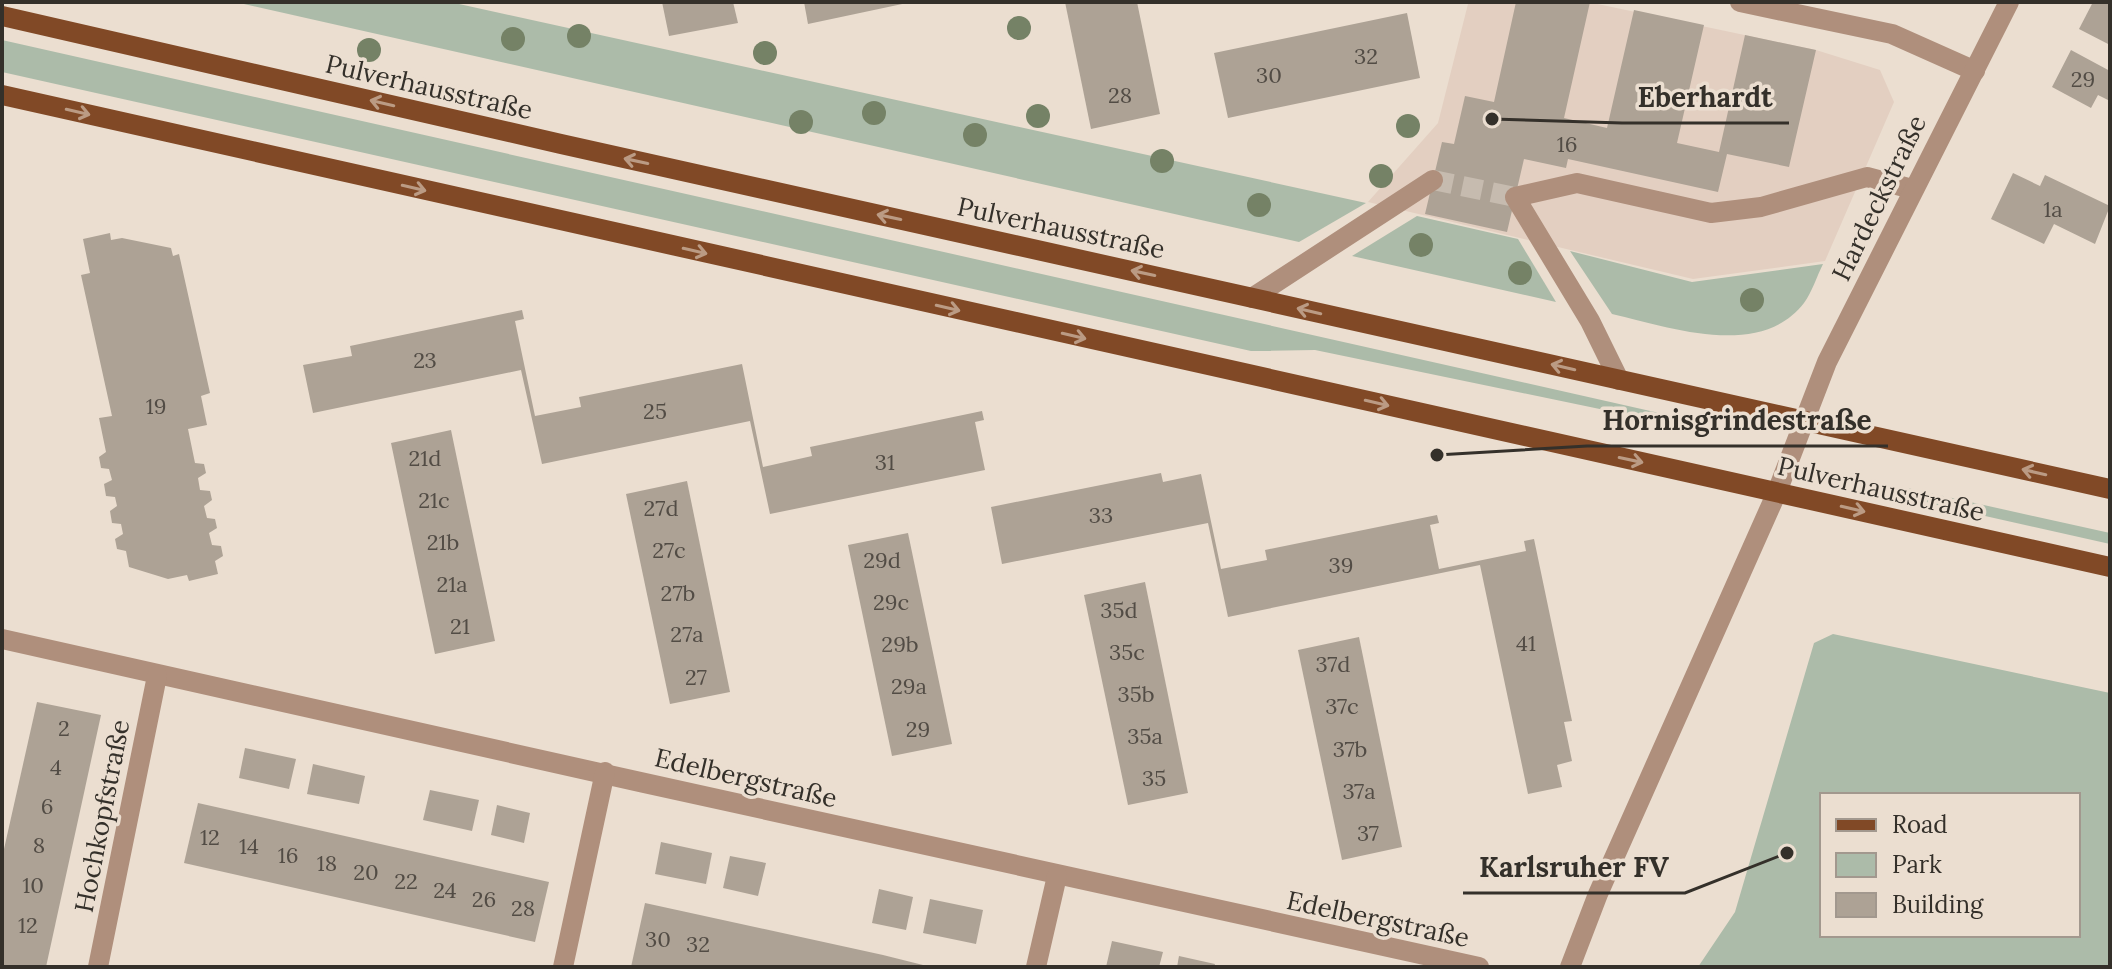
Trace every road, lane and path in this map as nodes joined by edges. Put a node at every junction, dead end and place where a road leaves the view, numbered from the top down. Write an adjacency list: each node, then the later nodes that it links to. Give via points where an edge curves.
1 (1740, 2): 4 (street, via 1892,34)
2 (2009, 2): 4 (street, Hardeckstraße)
3 (2, 16): 8 (main road, Pulverhausstraße, one-way to 3)
4 (1975, 71): 7 (street, Hardeckstraße)
5 (2, 95): 12 (main road, Pulverhausstraße, one-way to 12)
6 (1433, 180): 8 (street)
7 (1912, 189): 9 (street, via 1867,177 1761,207 1711,213 1577,183 1515,197); 10 (street, Hardeckstraße)
8 (1252, 298): 9 (main road, Pulverhausstraße, one-way to 8)
9 (1619, 380): 10 (main road, Pulverhausstraße)
10 (1803, 421): 11 (main road, Pulverhausstraße, one-way to 10); 12 (street, Hardeckstraße)
11 (2110, 489)
12 (1777, 492): 13 (main road, Pulverhausstraße, one-way to 13); 22 (street, Hardeckstraße)
13 (2110, 567)
14 (2, 639): 15 (street, Edelbergstraße)
15 (157, 676): 16 (street, Edelbergstraße); 18 (street, Hochkopfstraße)
16 (605, 772): 17 (street, Edelbergstraße); 19 (street)
17 (1057, 876): 20 (street); 21 (street, Edelbergstraße)
18 (98, 967)
19 (563, 967)
20 (1036, 967)
21 (1479, 967)
22 (1570, 967)

